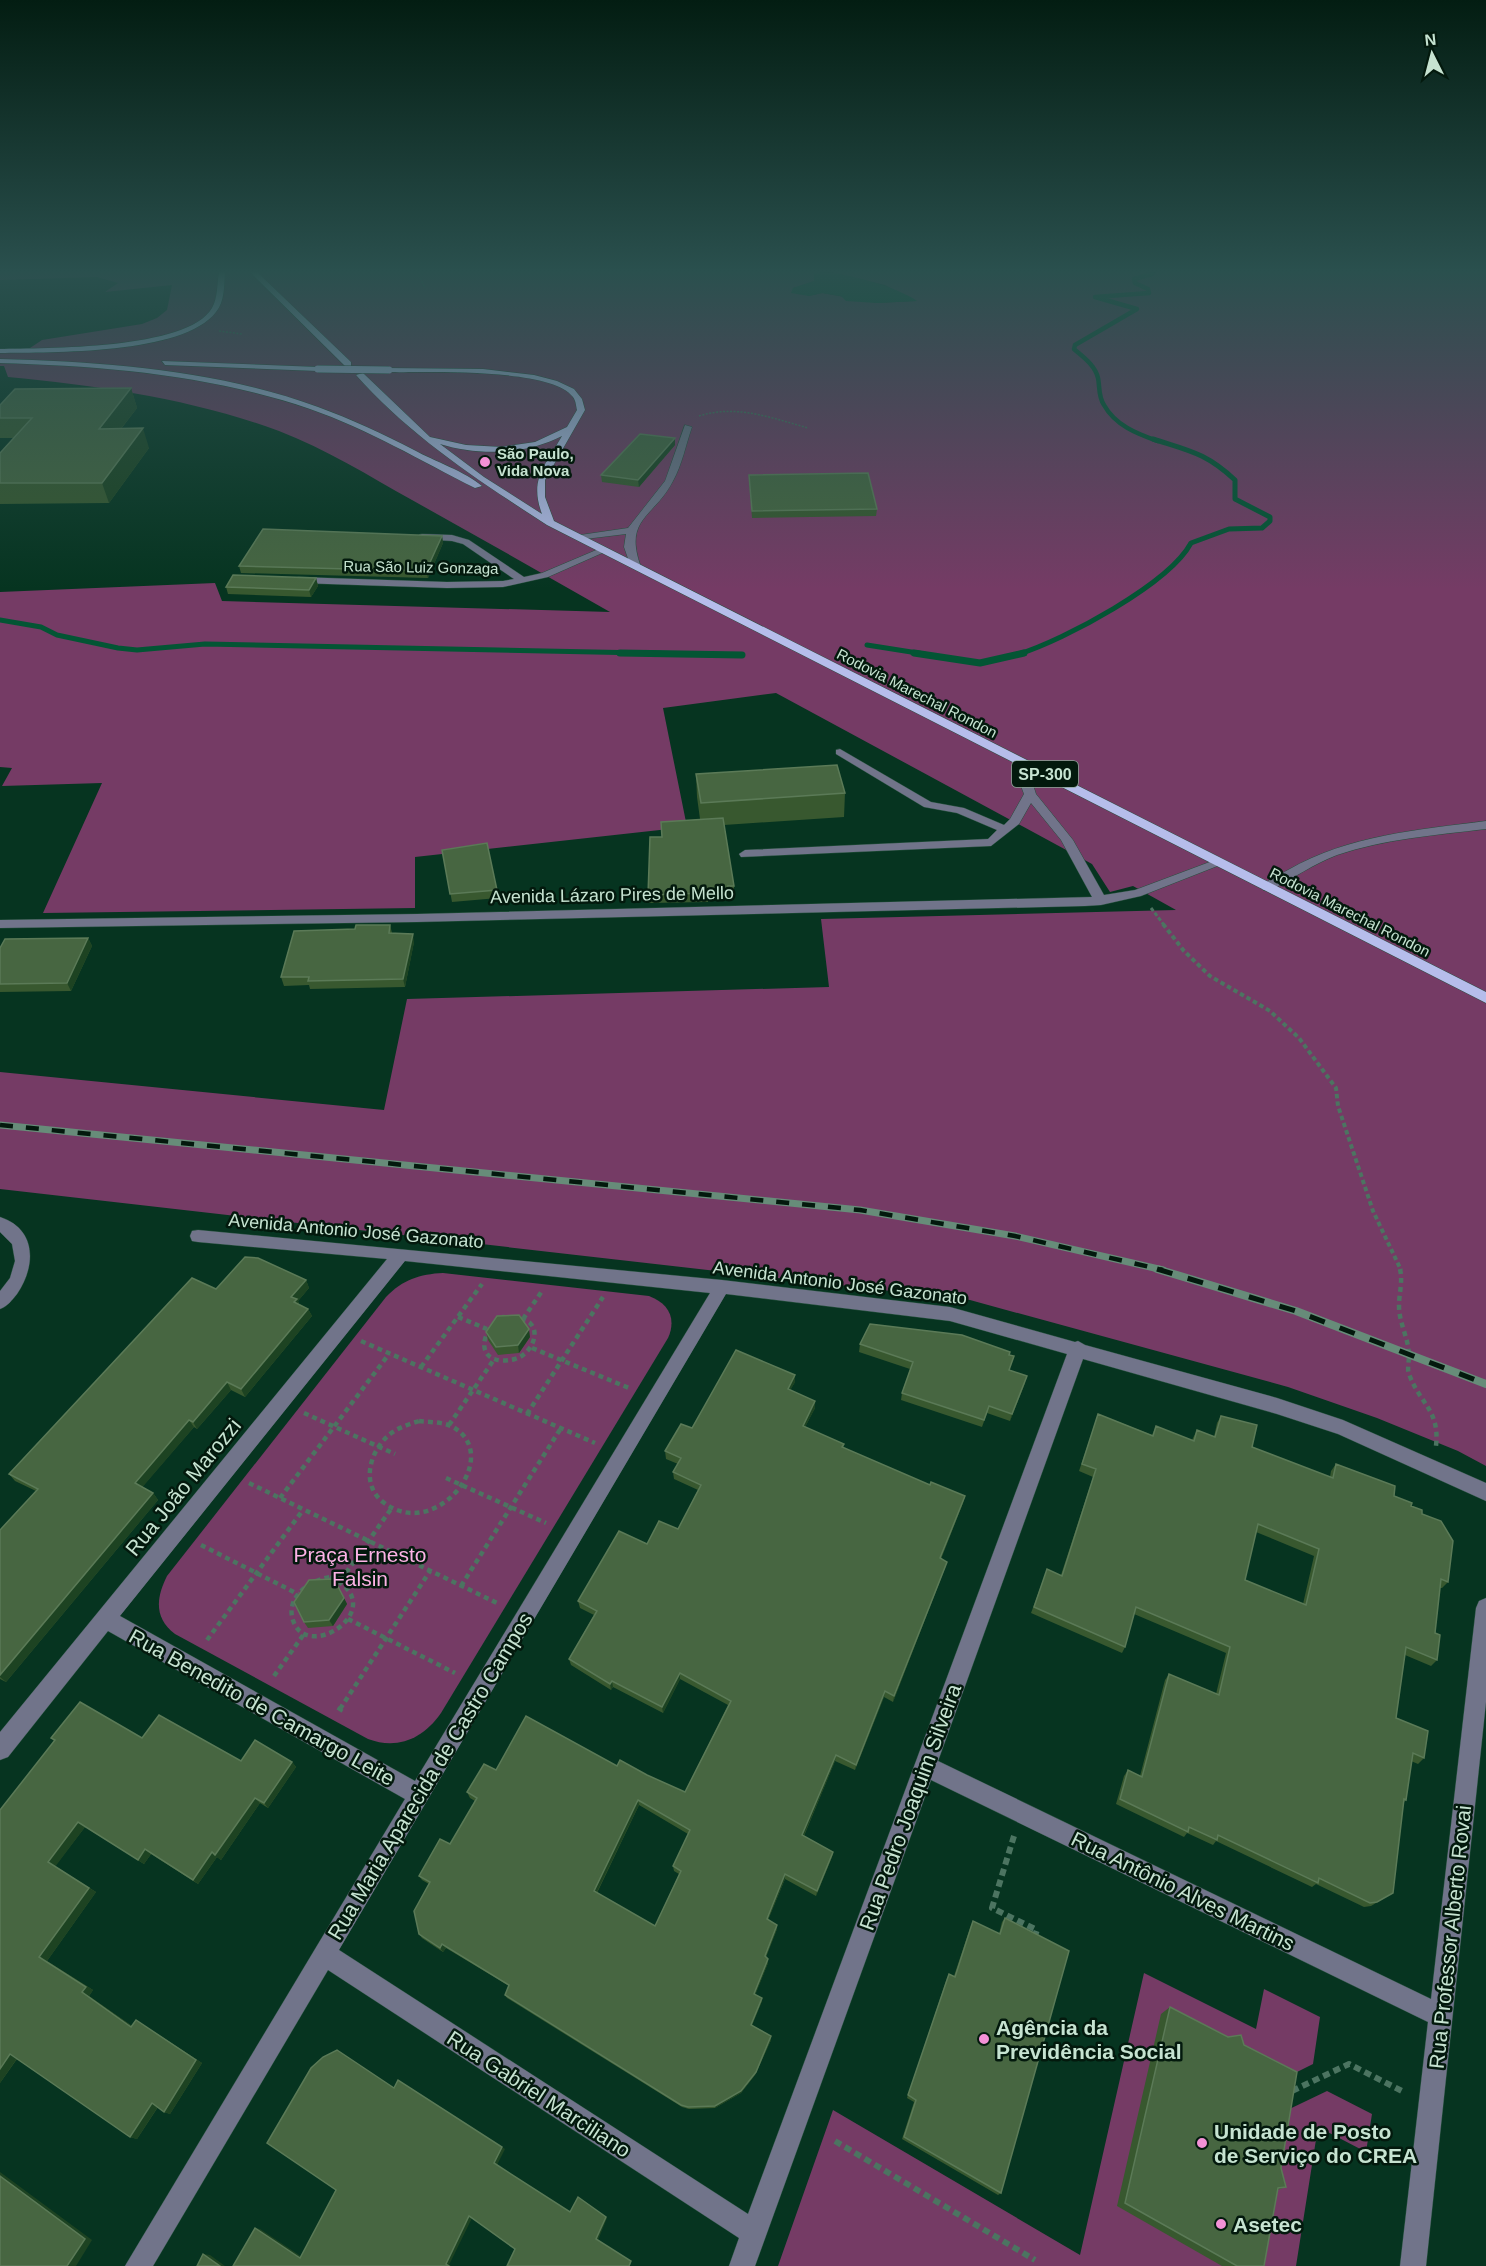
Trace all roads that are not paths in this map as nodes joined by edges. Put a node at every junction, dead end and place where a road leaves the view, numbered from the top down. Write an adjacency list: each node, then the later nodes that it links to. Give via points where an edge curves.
1 (201, 378): 7 (main road, via 262,392 338,418)
2 (363, 378): 6 (main road, Rodovia Marechal Rondon / SP-300)
3 (529, 378): 5 (main road, bridge, via 552,382 571,391 580,401 581,410)
4 (688, 427): 9 (street, via 669,482)
5 (570, 429): 6 (main road, via 543,442 495,450); 8 (main road, via 542,480 541,503)
6 (424, 436): 7 (main road, Rodovia Marechal Rondon / SP-300)
7 (536, 515): 8 (main road, Rodovia Marechal Rondon / SP-300)
8 (550, 523): 11 (main road, Rodovia Marechal Rondon / SP-300)
9 (632, 530): 11 (street); 13 (street, via 629,547)
10 (406, 537): 15 (street, via 466,542)
11 (580, 538): 12 (main road, Rodovia Marechal Rondon / SP-300)
12 (604, 550): 13 (main road, Rodovia Marechal Rondon / SP-300); 15 (street, Rua São Luiz Gonzaga)
13 (636, 567): 17 (main road, Rodovia Marechal Rondon / SP-300)
14 (292, 580): 15 (street, Rua São Luiz Gonzaga, via 464,585)
15 (524, 581)
16 (840, 752): 20 (street, via 928,805 960,810)
17 (1021, 762): 18 (street, via 1022,780); 22 (main road, Rodovia Marechal Rondon / SP-300)
18 (1029, 795): 20 (street, via 1015,822); 24 (street, via 1062,832)
19 (1486, 825): 23 (street, via 1400,836 1330,853)
20 (1006, 830): 21 (street, via 991,842 979,844)
21 (745, 854)
22 (1219, 863): 23 (main road, Rodovia Marechal Rondon / SP-300); 24 (street, Avenida Lázaro Pires de Mello, via 1137,893)
23 (1267, 887): 26 (main road, Rodovia Marechal Rondon / SP-300)
24 (1101, 901): 25 (street, Avenida Lázaro Pires de Mello)
25 (0, 924)
26 (1486, 998)
27 (0, 1223): 31 (street, via 17,1237 24,1261 14,1289)
28 (198, 1236): 29 (street, Avenida Antonio José Gazonato)
29 (401, 1254): 30 (street, Avenida Antonio José Gazonato); 35 (street, Rua João Marozzi)
30 (722, 1287): 32 (street, Avenida Antonio José Gazonato, via 950,1314); 38 (street, Rua Maria Aparecida de Castro Campos)
31 (0, 1302)
32 (1078, 1348): 33 (street, Avenida Antonio José Gazonato, via 1343,1428); 37 (street, Rua Pedro Joaquim Silveira)
33 (1486, 1492)
34 (1486, 1608): 40 (street, Rua Professor Alberto Rovai)
35 (106, 1619): 36 (street, Rua João Marozzi); 38 (street, Rua Benedito de Camargo Leite)
36 (0, 1749)
37 (925, 1766): 40 (street, Rua Antônio Alves Martins); 41 (street, Rua Pedro Joaquim Silveira)
38 (419, 1795): 39 (street, Rua Maria Aparecida de Castro Campos)
39 (324, 1954): 41 (street, Rua Gabriel Marciliano); 42 (street, Rua Maria Aparecida de Castro Campos)
40 (1441, 2016): 44 (street, Rua Professor Alberto Rovai)
41 (754, 2233): 43 (street, Rua Pedro Joaquim Silveira)
42 (138, 2266)
43 (742, 2266)
44 (1413, 2266)

